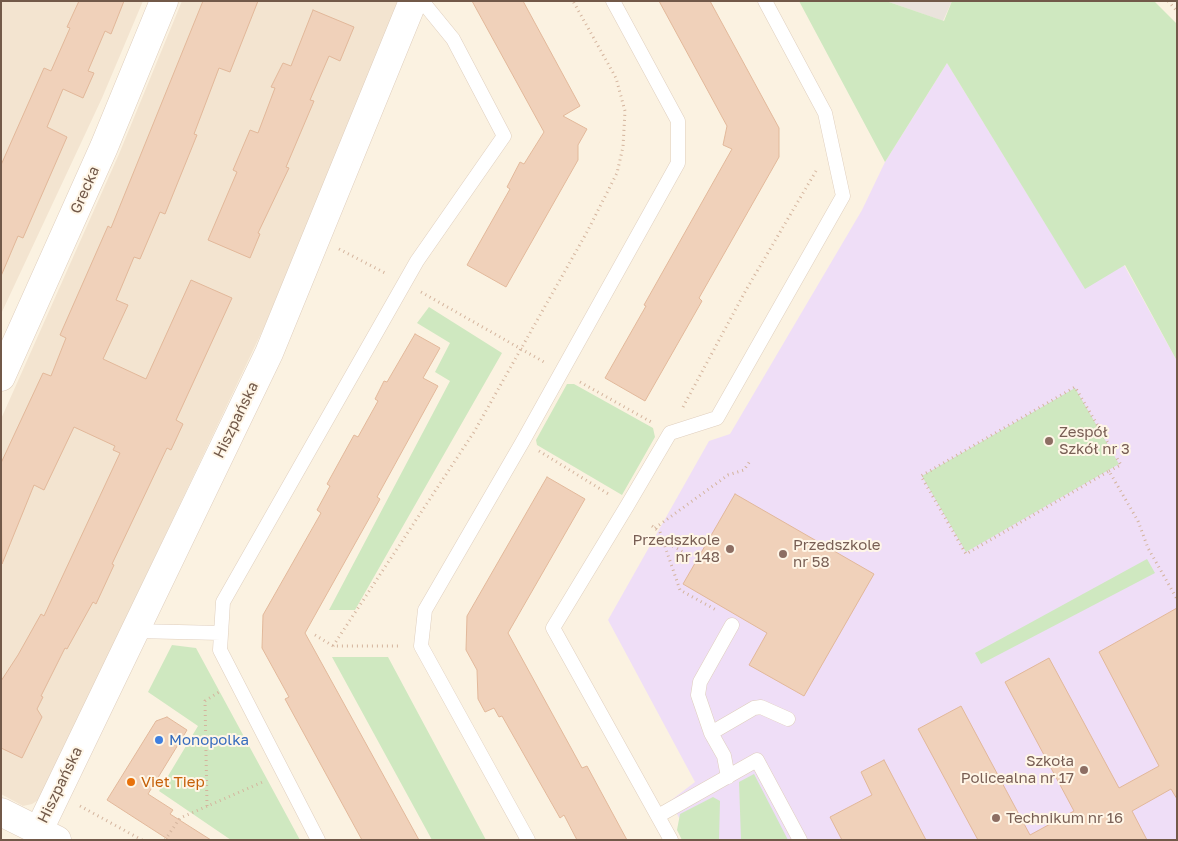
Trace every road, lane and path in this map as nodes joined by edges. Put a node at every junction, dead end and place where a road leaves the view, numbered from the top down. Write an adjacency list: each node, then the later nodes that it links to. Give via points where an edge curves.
1 (164, 1): 14 (street, Grecka, via 104,147)
2 (413, 1): 25 (street, Hiszpańska, via 269,353)
3 (422, 1): 11 (lane, via 453,39 504,136)
4 (573, 1): 12 (path, via 616,78 624,111 623,147 617,172 605,198)
5 (613, 1): 13 (lane, via 678,121 678,163)
6 (765, 1): 9 (lane, via 824,113)
7 (1168, 1): 8 (path)
8 (1177, 11)
9 (831, 144): 15 (path, via 746,290); 15 (lane, via 843,196 717,418)
10 (335, 246): 11 (path)
11 (405, 283): 12 (path); 26 (lane, via 223,602)
12 (521, 349): 13 (path); 28 (path, via 474,432)
13 (562, 372): 15 (path); 16 (lane)
14 (1, 377)
15 (670, 433): 19 (lane)
16 (523, 441): 19 (path); 29 (lane, via 425,610)
17 (750, 461): 20 (path, via 744,470 728,475 654,527)
18 (1109, 471): 18 (path, via 966,554 921,476 1074,387 1120,465); 22 (path)
19 (627, 506): 38 (lane, via 553,628)
20 (664, 541): 21 (path); 23 (path, via 680,590)
21 (690, 556)
22 (1177, 599)
23 (719, 612)
24 (732, 625): 32 (lane, via 700,682 698,695)
25 (135, 630): 26 (lane); 39 (street, Hiszpańska)
26 (221, 633): 30 (lane, via 220,650)
27 (314, 635): 28 (path)
28 (333, 646): 29 (path)
29 (421, 646): 43 (lane)
30 (237, 682): 33 (lane); 36 (path, via 205,701)
31 (788, 720): 32 (lane, via 766,708 754,708)
32 (711, 733): 34 (lane, via 724,756)
33 (284, 773): 36 (path); 42 (lane)
34 (728, 777): 38 (lane); 45 (lane, via 757,760)
35 (79, 806): 40 (path)
36 (207, 806): 41 (path, via 180,818)
37 (1, 812): 39 (street)
38 (658, 816): 44 (lane)
39 (48, 835)
40 (142, 840)
41 (165, 840)
42 (318, 840)
43 (528, 840)
44 (671, 840)
45 (800, 840)

